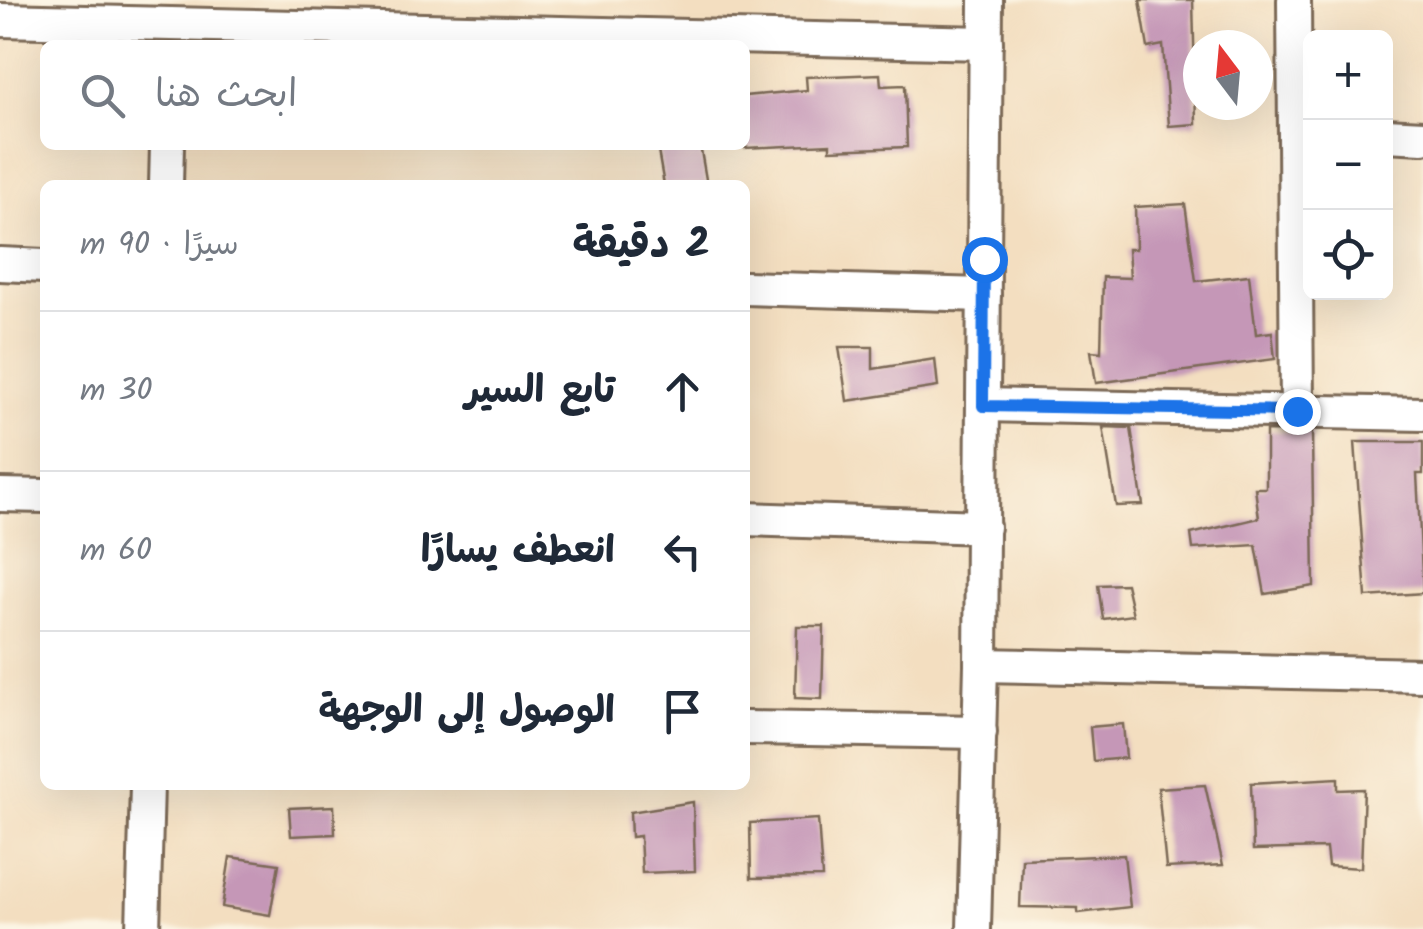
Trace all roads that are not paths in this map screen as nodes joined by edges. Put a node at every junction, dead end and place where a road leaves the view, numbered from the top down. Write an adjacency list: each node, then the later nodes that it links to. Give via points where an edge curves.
1 (986, 0): 5 (street)
2 (1294, 0): 6 (street)
3 (0, 20): 4 (street)
4 (172, 23): 5 (street)
5 (986, 43): 14 (street)
6 (1301, 132): 16 (street)
7 (1393, 136): 8 (street)
8 (1423, 137)
9 (168, 150): 10 (street)
10 (166, 180)
11 (0, 264): 12 (street)
12 (40, 266)
13 (750, 288): 14 (street)
14 (984, 296): 15 (street)
15 (983, 406): 16 (street); 21 (street)
16 (1297, 411): 17 (street)
17 (1423, 414)
18 (0, 495): 19 (street)
19 (40, 496)
20 (750, 519): 21 (street)
21 (982, 527): 22 (street)
22 (982, 666): 23 (street); 25 (street)
23 (1423, 675)
24 (750, 728): 25 (street)
25 (980, 732): 28 (street)
26 (148, 790): 27 (street)
27 (143, 929)
28 (974, 929)

